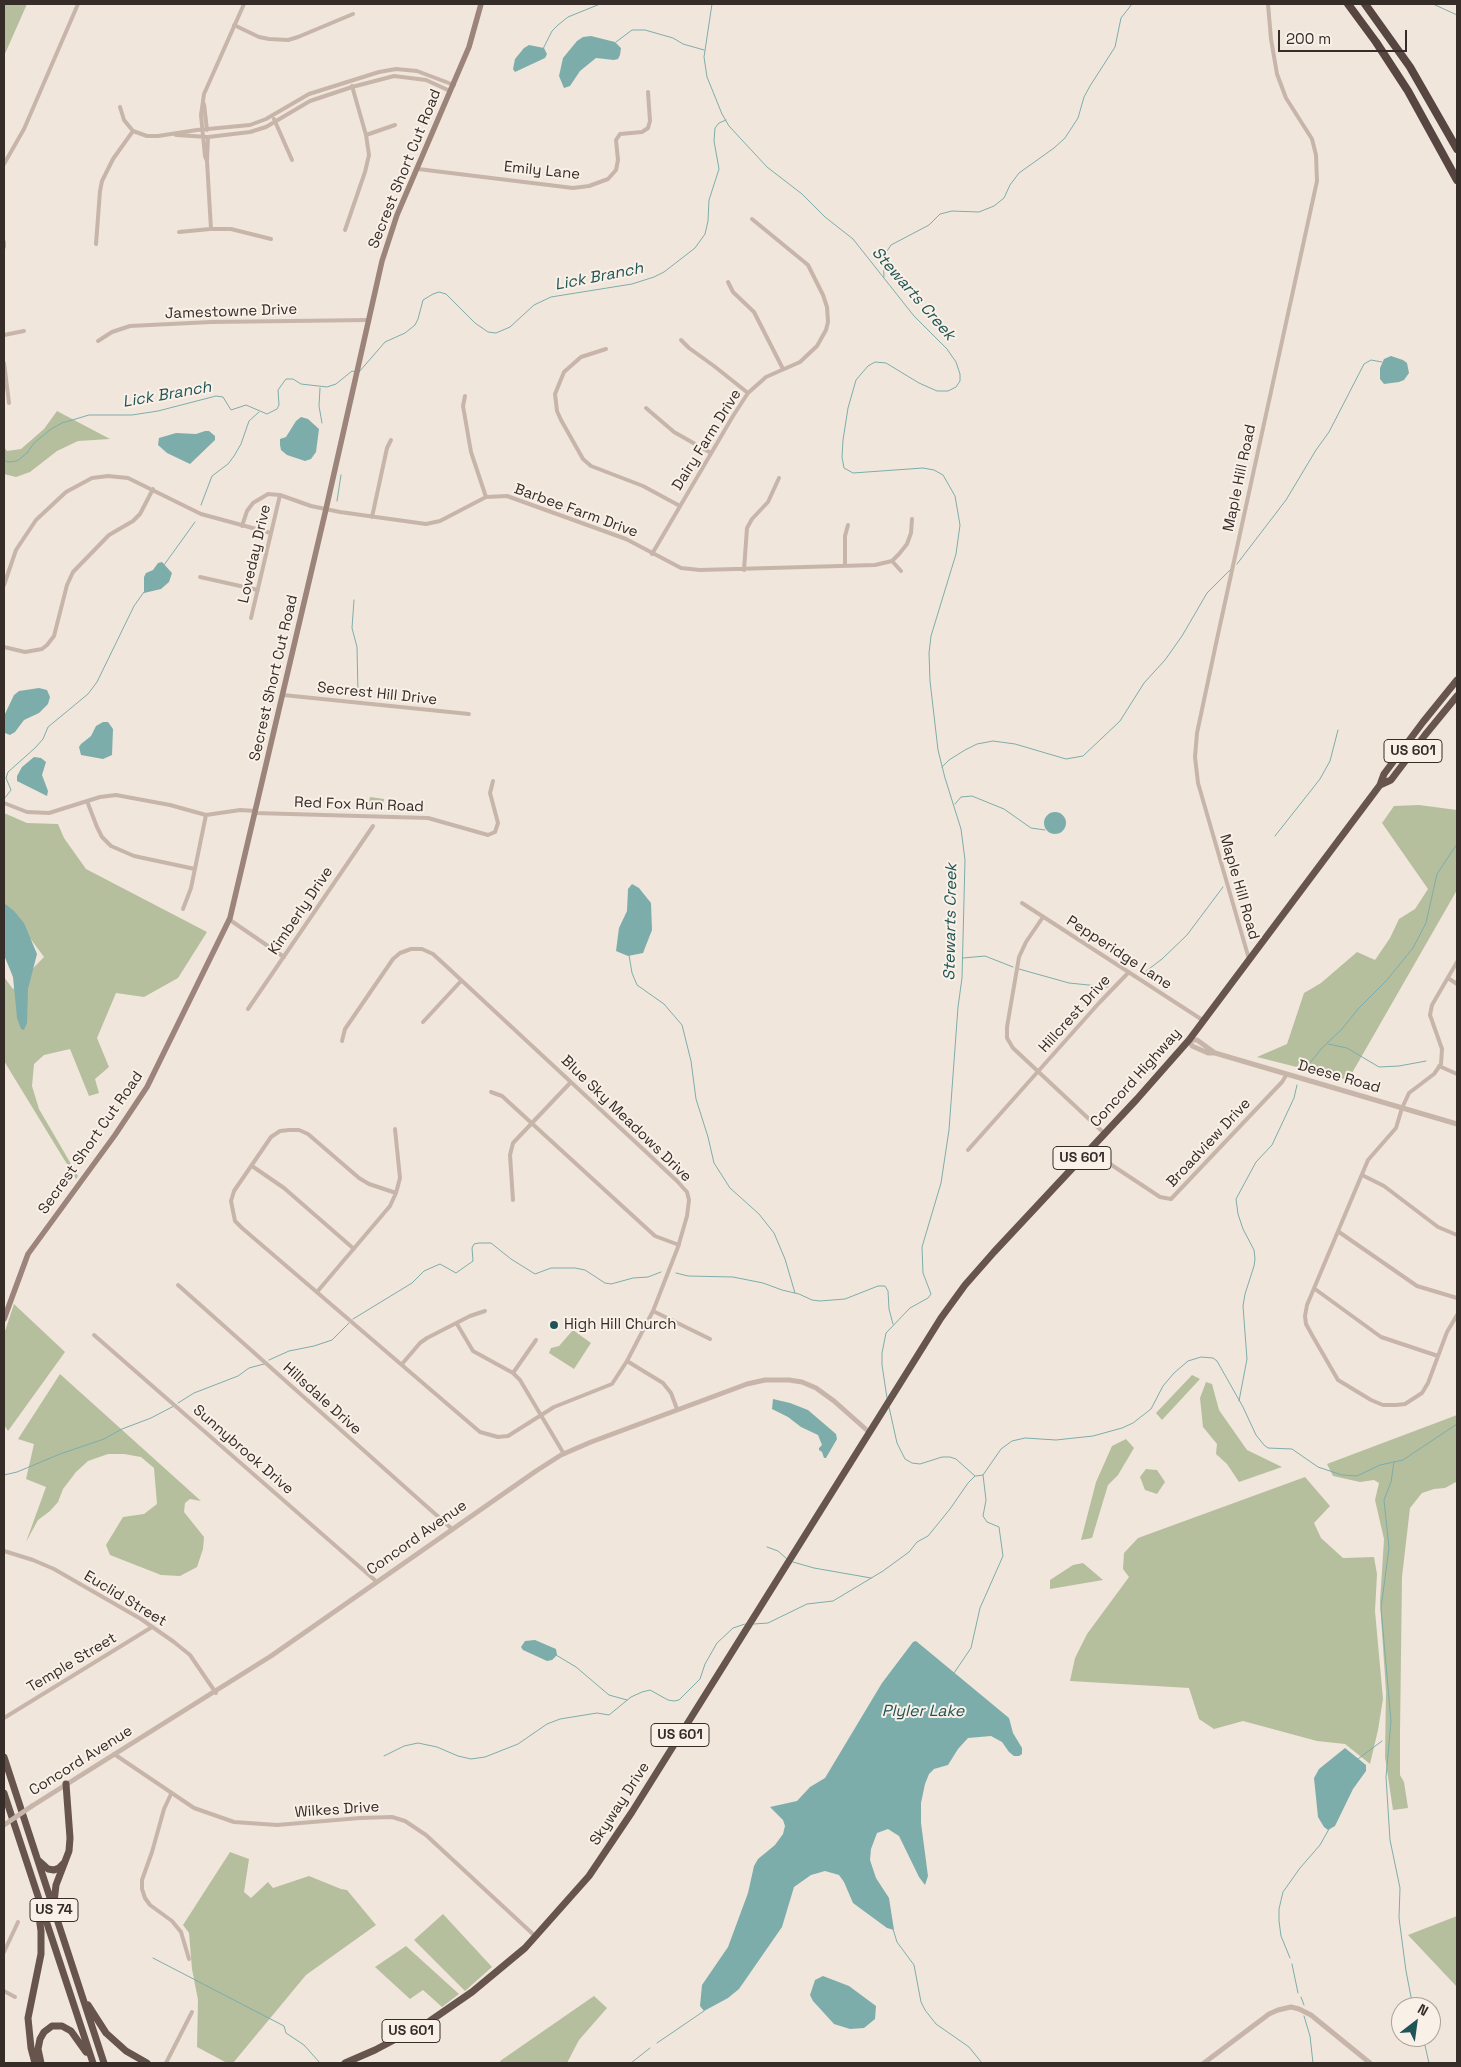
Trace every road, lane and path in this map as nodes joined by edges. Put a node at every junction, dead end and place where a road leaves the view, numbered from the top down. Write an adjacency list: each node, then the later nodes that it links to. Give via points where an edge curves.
1 (78, 4): 26 (street, via 24,129)
2 (244, 4): 8 (street)
3 (481, 4): 11 (main road, Secrest Short Cut Road, via 469,47)
4 (1268, 4): 90 (street, Maple Hill Road, via 1277,74 1286,98 1312,139 1317,181 1216,642 1195,757 1198,783)
5 (1348, 4): 28 (highway, via 1408,91)
6 (1365, 4): 23 (highway, via 1415,76)
7 (352, 14): 8 (street, via 288,40 259,37)
8 (234, 25): 17 (street, via 207,85 203,102)
9 (351, 82): 10 (street); 11 (street, via 379,72 406,69 429,74); 14 (street, via 309,94)
10 (352, 87): 11 (street, via 404,76); 15 (street, via 310,101); 20 (street)
11 (452, 88): 27 (main road, Secrest Short Cut Road)
12 (648, 92): 27 (street, Emily Lane, via 648,128 642,132 620,134 616,140 616,170 608,179 589,186 573,188)
13 (120, 107): 18 (street, via 121,115)
14 (272, 115): 15 (street); 17 (street, via 250,125)
15 (276, 121): 22 (street, via 250,132); 24 (street)
16 (396, 126): 20 (street)
17 (205, 130): 19 (street); 21 (street); 22 (street)
18 (133, 131): 19 (street, via 147,136); 35 (street, via 102,181)
19 (173, 135): 21 (street)
20 (366, 135): 31 (street, via 369,155)
21 (203, 137): 22 (street); 25 (street)
22 (208, 137): 25 (street)
23 (1457, 149)
24 (292, 160)
25 (207, 161): 30 (street)
26 (4, 164)
27 (418, 169): 38 (main road, Secrest Short Cut Road, via 388,240)
28 (1457, 179)
29 (752, 219): 45 (street, Dairy Farm Drive, via 808,265 827,307 826,330 817,346 800,362)
30 (211, 228): 32 (street); 33 (street)
31 (345, 230)
32 (179, 232)
33 (271, 239)
34 (4, 242): 36 (street)
35 (96, 244)
36 (4, 246)
37 (728, 282): 45 (street, via 733,292 754,312)
38 (368, 320): 42 (street, Jamestowne Drive, via 130,326); 57 (main road, Secrest Short Cut Road)
39 (24, 331): 40 (street)
40 (4, 336)
41 (681, 340): 46 (street)
42 (98, 341)
43 (606, 349): 56 (street, via 581,357 564,372 555,394 561,420 591,466 643,486)
44 (4, 364): 48 (street)
45 (783, 369): 46 (street, Dairy Farm Drive, via 762,379)
46 (748, 393): 51 (street, Dairy Farm Drive)
47 (465, 396): 55 (street, via 463,406 471,451)
48 (9, 403)
49 (646, 408): 51 (street, via 674,432)
50 (391, 440): 58 (street)
51 (711, 453): 56 (street, Dairy Farm Drive)
52 (779, 478): 66 (street, via 768,502 747,528)
53 (153, 489): 61 (street, via 201,514); 69 (street, via 128,478 108,476 92,478 66,492 25,534); 72 (street, via 140,514 110,535 73,572 54,636 47,645 25,652)
54 (280, 495): 57 (street, Barbee Farm Drive); 61 (street, via 268,494 252,503); 62 (street, Loveday Drive)
55 (486, 497): 58 (street, Barbee Farm Drive, via 435,523); 63 (street, Barbee Farm Drive, via 507,496 601,529)
56 (680, 506): 63 (street, Dairy Farm Drive)
57 (326, 509): 58 (street, Barbee Farm Drive); 74 (main road, Secrest Short Cut Road)
58 (372, 517)
59 (912, 520): 64 (street, via 907,544)
60 (848, 525): 65 (street)
61 (242, 526): 62 (street)
62 (271, 533): 70 (street, Loveday Drive)
63 (652, 554): 66 (street, Barbee Farm Drive, via 689,570)
64 (892, 561): 65 (street, Barbee Farm Drive); 67 (street)
65 (845, 566): 66 (street, Barbee Farm Drive)
66 (744, 570)
67 (901, 571)
68 (200, 578): 70 (street)
69 (4, 585)
70 (258, 590): 71 (street, Loveday Drive)
71 (251, 618)
72 (4, 648)
73 (1457, 680): 78 (highway, Concord Highway / US 601)
74 (283, 695): 76 (street, Secrest Hill Drive); 81 (main road, Secrest Short Cut Road)
75 (1457, 696): 78 (highway, Concord Highway / US 601, via 1391,780)
76 (469, 714)
77 (493, 781): 81 (street, Red Fox Run Road, via 490,793 498,823 495,832 488,836 428,818)
78 (1380, 784): 90 (highway, Concord Highway / US 601)
79 (87, 801): 80 (street, via 40,814); 82 (street, via 116,795); 84 (street, via 97,827 111,846 134,856)
80 (4, 802)
81 (256, 812): 82 (street, via 240,810); 88 (main road, Secrest Short Cut Road)
82 (206, 815): 84 (street)
83 (372, 826): 89 (street, Kimberly Drive)
84 (195, 869): 86 (street)
85 (1022, 903): 87 (street, Pepperidge Lane)
86 (183, 909)
87 (1043, 917): 92 (street, Pepperidge Lane); 102 (street, via 1019,957 1007,1026 1008,1042)
88 (230, 920): 89 (street); 129 (main road, Secrest Short Cut Road, via 147,1087 28,1254)
89 (284, 957): 96 (street, Kimberly Drive)
90 (1249, 961): 97 (highway, Concord Highway / US 601)
91 (1457, 962): 93 (street)
92 (1129, 972): 97 (street, Pepperidge Lane); 102 (street, Hillcrest Drive)
93 (1448, 978): 95 (street); 101 (street, via 1430,1014 1442,1049)
94 (461, 981): 98 (street); 100 (street, Blue Sky Meadows Drive, via 433,954 422,949 400,953 345,1029); 105 (street, Blue Sky Meadows Drive)
95 (1457, 984)
96 (248, 1009)
97 (1204, 1021): 99 (highway, Concord Highway / US 601)
98 (423, 1022)
99 (1189, 1040): 103 (street, Deese Road, via 1192,1046 1208,1053); 111 (highway, Concord Highway / US 601)
100 (342, 1041)
101 (1439, 1066): 104 (street); 107 (street, via 1409,1094)
102 (1039, 1071): 111 (street); 112 (street, Hillcrest Drive)
103 (1287, 1074): 107 (street, Deese Road); 113 (street, Broadview Drive, via 1171,1199 1160,1198)
104 (1457, 1074)
105 (571, 1082): 108 (street); 120 (street, Blue Sky Meadows Drive, via 687,1192 687,1216)
106 (491, 1092): 108 (street, via 502,1096)
107 (1402, 1108): 109 (street, Deese Road); 115 (street, via 1396,1128 1368,1160)
108 (532, 1123): 117 (street, via 513,1143 510,1155); 120 (street, via 655,1236)
109 (1457, 1124)
110 (395, 1129): 116 (street, via 400,1178)
111 (1105, 1134): 113 (highway, Concord Highway / US 601)
112 (968, 1150)
113 (1089, 1150): 140 (highway, Concord Highway / US 601, via 965,1285)
114 (252, 1166): 116 (street, Blue Sky Meadows Drive, via 271,1137 280,1132 299,1130 359,1178); 121 (street, via 284,1188); 124 (street, Blue Sky Meadows Drive, via 234,1191 231,1201 235,1221)
115 (1362, 1175): 118 (street); 119 (street, via 1384,1186 1438,1227)
116 (396, 1193): 121 (street, via 390,1206)
117 (513, 1200)
118 (1339, 1232): 123 (street); 125 (street, via 1416,1286)
119 (1457, 1235)
120 (679, 1245): 127 (street, Blue Sky Meadows Drive)
121 (354, 1249): 124 (street)
122 (178, 1285): 142 (street, Hillsdale Drive)
123 (1315, 1288): 134 (street, via 1381,1337); 134 (street, via 1307,1305 1306,1324 1338,1380 1371,1400 1396,1405 1413,1400 1428,1383)
124 (317, 1292): 136 (street, Blue Sky Meadows Drive)
125 (1457, 1298)
126 (485, 1311): 130 (street)
127 (653, 1312): 132 (street); 135 (street, Blue Sky Meadows Drive)
128 (1457, 1314): 134 (street)
129 (4, 1319)
130 (457, 1324): 136 (street, via 420,1343); 137 (street, via 473,1351)
131 (94, 1335): 144 (street, Sunnybrook Drive)
132 (710, 1339)
133 (536, 1340): 137 (street)
134 (1438, 1356)
135 (627, 1361): 138 (street, via 663,1382); 139 (street, Blue Sky Meadows Drive, via 612,1384)
136 (402, 1364): 139 (street, Blue Sky Meadows Drive, via 480,1432 489,1436 508,1436)
137 (512, 1373): 139 (street)
138 (677, 1409): 140 (street, Concord Avenue, via 757,1382 789,1380 816,1388); 141 (street, Concord Avenue)
139 (541, 1414): 141 (street)
140 (869, 1432): 159 (highway, Skyway Drive / US 601, via 608,1848 572,1897)
141 (564, 1454): 142 (street, Concord Avenue)
142 (452, 1529): 144 (street, Concord Avenue)
143 (4, 1552): 145 (street, Euclid Street, via 54,1569)
144 (377, 1582): 146 (street, Concord Avenue)
145 (152, 1628): 146 (street, Euclid Street, via 190,1656); 147 (street, Temple Street)
146 (216, 1692): 148 (street, Concord Avenue)
147 (4, 1718)
148 (114, 1754): 150 (street, Concord Avenue); 152 (street, Wilkes Drive)
149 (4, 1756): 154 (highway, US 74)
150 (66, 1784): 153 (street, Concord Avenue, bridge); 155 (highway, via 70,1838)
151 (4, 1793): 156 (highway, US 74)
152 (172, 1794): 159 (street, Wilkes Drive, via 194,1808 234,1822 277,1825 392,1817 405,1821 426,1834); 161 (street, via 164,1809 142,1889 150,1905 181,1932)
153 (4, 1825)
154 (36, 1857): 155 (highway, via 42,1865 54,1870); 157 (highway, US 74)
155 (66, 1861): 157 (highway, via 54,1895)
156 (35, 1885): 166 (highway, via 41,1945 28,2018); 168 (highway, US 74)
157 (54, 1910): 163 (highway, US 74)
158 (18, 1922): 160 (street)
159 (536, 1937): 172 (highway, Skyway Drive / US 601, via 501,1969 430,2021)
160 (4, 1952)
161 (189, 1959)
162 (4, 1991): 164 (street)
163 (80, 1991): 169 (highway, US 74); 170 (highway, via 106,2033 126,2051)
164 (15, 1997)
165 (192, 2012): 171 (street)
166 (35, 2063)
167 (41, 2063): 168 (highway, via 40,2039 54,2026 71,2031)
168 (92, 2063)
169 (104, 2063)
170 (148, 2063)
171 (166, 2063)
172 (345, 2063)
173 (1204, 2063): 174 (street, via 1269,2014 1291,2008 1311,2015)
174 (1370, 2063)

